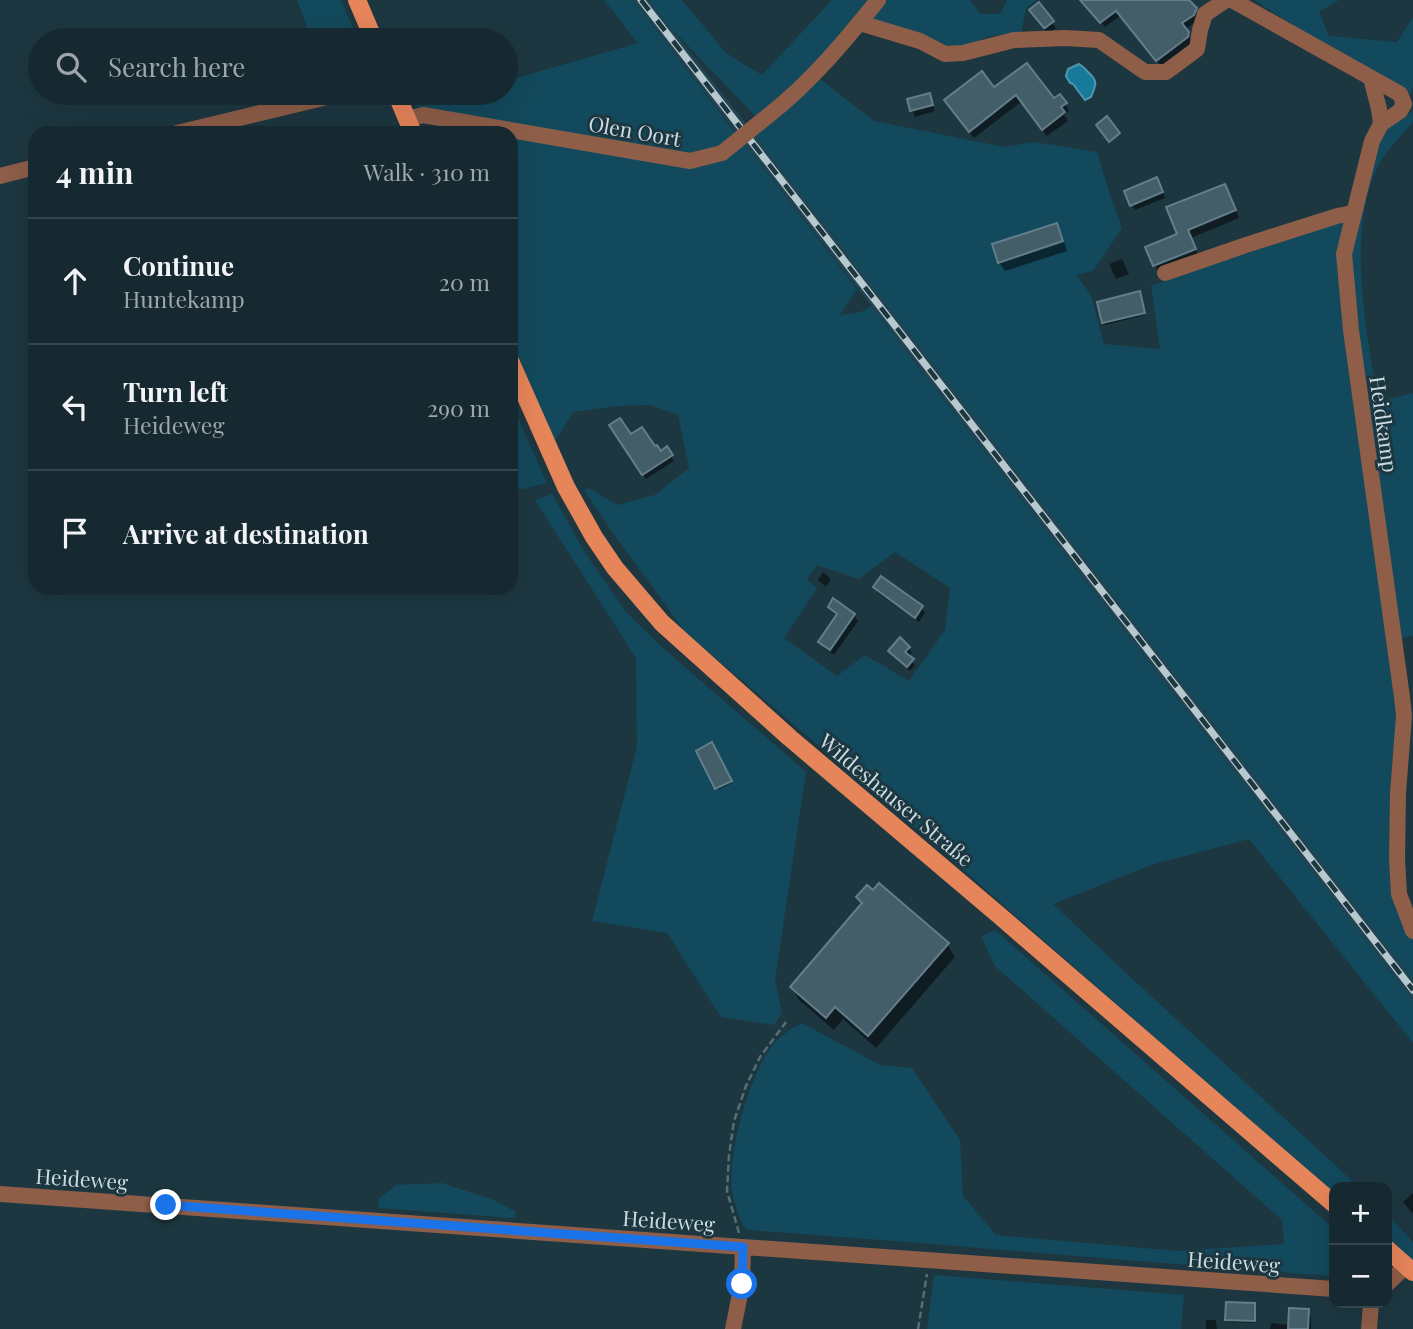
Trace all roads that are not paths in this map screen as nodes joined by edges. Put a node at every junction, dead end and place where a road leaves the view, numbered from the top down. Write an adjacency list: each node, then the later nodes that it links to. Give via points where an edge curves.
1 (357, 0): 6 (main road)
2 (878, 0): 5 (street, Olen Oort)
3 (1226, 0): 5 (street, via 1205,14 1197,49 1166,72 1145,72 1099,40 1014,40 946,54)
4 (1232, 0): 7 (street)
5 (860, 23): 15 (street, Olen Oort, bridge, via 792,97 722,153 690,160)
6 (369, 28)
7 (1371, 78): 8 (street, via 1400,94); 11 (street)
8 (1408, 104): 11 (street, Heidkamp)
9 (294, 105): 12 (street)
10 (401, 105): 13 (main road)
11 (1381, 124): 18 (street, Heidkamp)
12 (206, 126)
13 (410, 126): 14 (street, Olen Oort, bridge, via 424,115)
14 (489, 126)
15 (518, 131)
16 (28, 169): 17 (street)
17 (0, 176)
18 (1353, 213): 19 (street); 21 (street, Heidkamp, via 1344,254 1404,716 1398,793 1399,894)
19 (1165, 273)
20 (518, 379): 23 (main road, Wildeshauser Straße, via 566,487 594,537 662,623)
21 (1413, 931)
22 (0, 1194): 24 (street, Heideweg)
23 (1329, 1200)
24 (743, 1247): 28 (street, Heideweg); 30 (street)
25 (1392, 1254): 26 (main road)
26 (1409, 1269): 27 (street)
27 (1392, 1281)
28 (1329, 1289)
29 (1371, 1308): 31 (street)
30 (733, 1329)
31 (1370, 1329)

